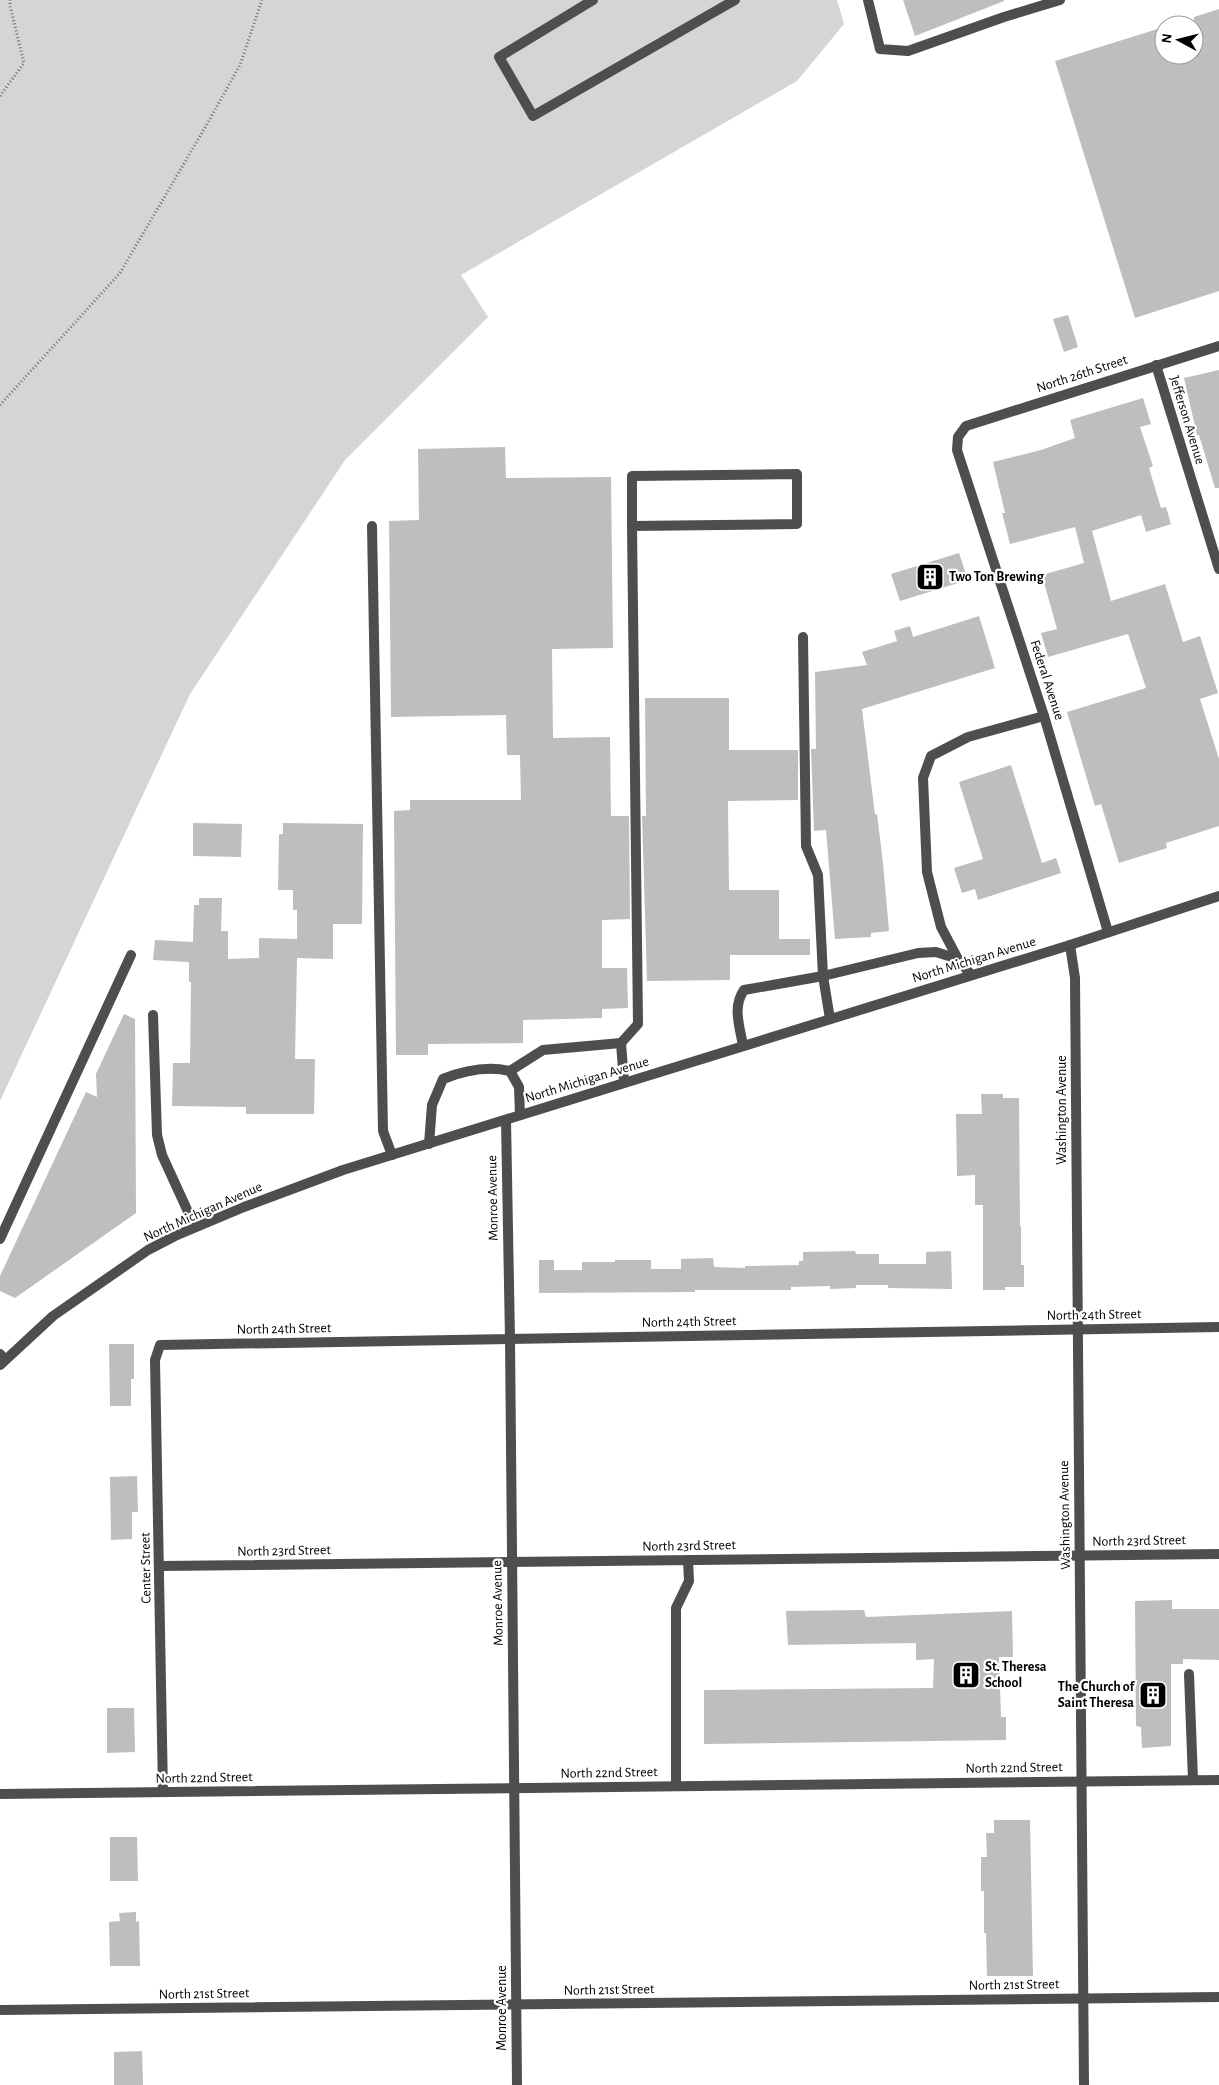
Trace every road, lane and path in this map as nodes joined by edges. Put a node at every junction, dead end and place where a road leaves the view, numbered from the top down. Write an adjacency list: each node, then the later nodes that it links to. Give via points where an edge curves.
1 (10, 0): 7 (path, via 24,63)
2 (262, 0): 10 (path, via 240,65 120,273)
3 (593, 0): 4 (street, via 499,57 533,116)
4 (735, 0)
5 (868, 0): 6 (street, via 880,49 908,51)
6 (1060, 0)
7 (0, 96)
8 (1219, 346): 9 (street, North 26th Street)
9 (1156, 365): 11 (street, North 26th Street, via 966,426); 14 (street, Jefferson Avenue)
10 (0, 405)
11 (958, 437): 16 (street, Federal Avenue, via 957,450)
12 (372, 526): 33 (street, via 383,1131)
13 (632, 526): 13 (street, via 797,524 797,474 632,476); 26 (street, via 638,1024)
14 (1219, 569)
15 (803, 637): 23 (street, via 806,846 818,876)
16 (1044, 716): 18 (street, Federal Avenue); 21 (street, via 968,737 931,756 923,778 927,872 942,926)
17 (1219, 896): 18 (street, North Michigan Avenue)
18 (1108, 932): 19 (street, North Michigan Avenue)
19 (1070, 945): 22 (street, North Michigan Avenue); 37 (street, Washington Avenue, via 1075,978)
20 (131, 955): 35 (street)
21 (958, 959): 22 (street); 23 (street, via 936,952 918,953)
22 (971, 975): 25 (street, North Michigan Avenue)
23 (824, 976): 25 (street); 27 (street, via 744,990 737,999 736,1009)
24 (153, 1015): 34 (street, via 157,1135 162,1155)
25 (830, 1019): 27 (street, North Michigan Avenue)
26 (621, 1043): 28 (street, via 543,1050); 29 (street)
27 (743, 1046): 29 (street, North Michigan Avenue)
28 (510, 1071): 30 (street, via 519,1087); 32 (street, via 459,1072 442,1078 432,1105)
29 (624, 1082): 30 (street, North Michigan Avenue)
30 (520, 1115): 31 (street, North Michigan Avenue)
31 (506, 1120): 32 (street, North Michigan Avenue); 38 (street, Monroe Avenue)
32 (429, 1144): 33 (street, North Michigan Avenue)
33 (392, 1155): 34 (street, North Michigan Avenue, via 343,1170)
34 (196, 1227): 40 (street, North Michigan Avenue, via 148,1250 98,1284 53,1316)
35 (0, 1239)
36 (1219, 1327): 37 (street, North 24th Street)
37 (1077, 1329): 38 (street, North 24th Street); 42 (street, Washington Avenue)
38 (510, 1339): 39 (street, North 24th Street); 44 (street, Monroe Avenue)
39 (160, 1345): 45 (street, Center Street, via 155,1360)
40 (2, 1360)
41 (1219, 1554): 42 (street, North 23rd Street)
42 (1080, 1556): 43 (street, North 23rd Street); 49 (street, Washington Avenue)
43 (688, 1560): 44 (street, North 23rd Street); 50 (street, via 687,1590 676,1608)
44 (512, 1562): 45 (street, North 23rd Street); 51 (street, Monroe Avenue)
45 (160, 1566): 52 (street, Center Street)
46 (1189, 1674): 47 (street)
47 (1192, 1780): 48 (street, North 22nd Street); 49 (street, North 22nd Street)
48 (1219, 1780)
49 (1082, 1781): 50 (street, North 22nd Street); 55 (street, Washington Avenue)
50 (676, 1786): 51 (street, North 22nd Street)
51 (514, 1788): 52 (street, North 22nd Street); 56 (street, Monroe Avenue)
52 (163, 1792): 53 (street, North 22nd Street)
53 (0, 1794)
54 (1219, 1997): 55 (street, North 21st Street)
55 (1083, 1998): 56 (street, North 21st Street); 59 (street, Washington Avenue)
56 (516, 2004): 57 (street, North 21st Street); 58 (street, Monroe Avenue)
57 (0, 2010)
58 (517, 2085)
59 (1084, 2085)

